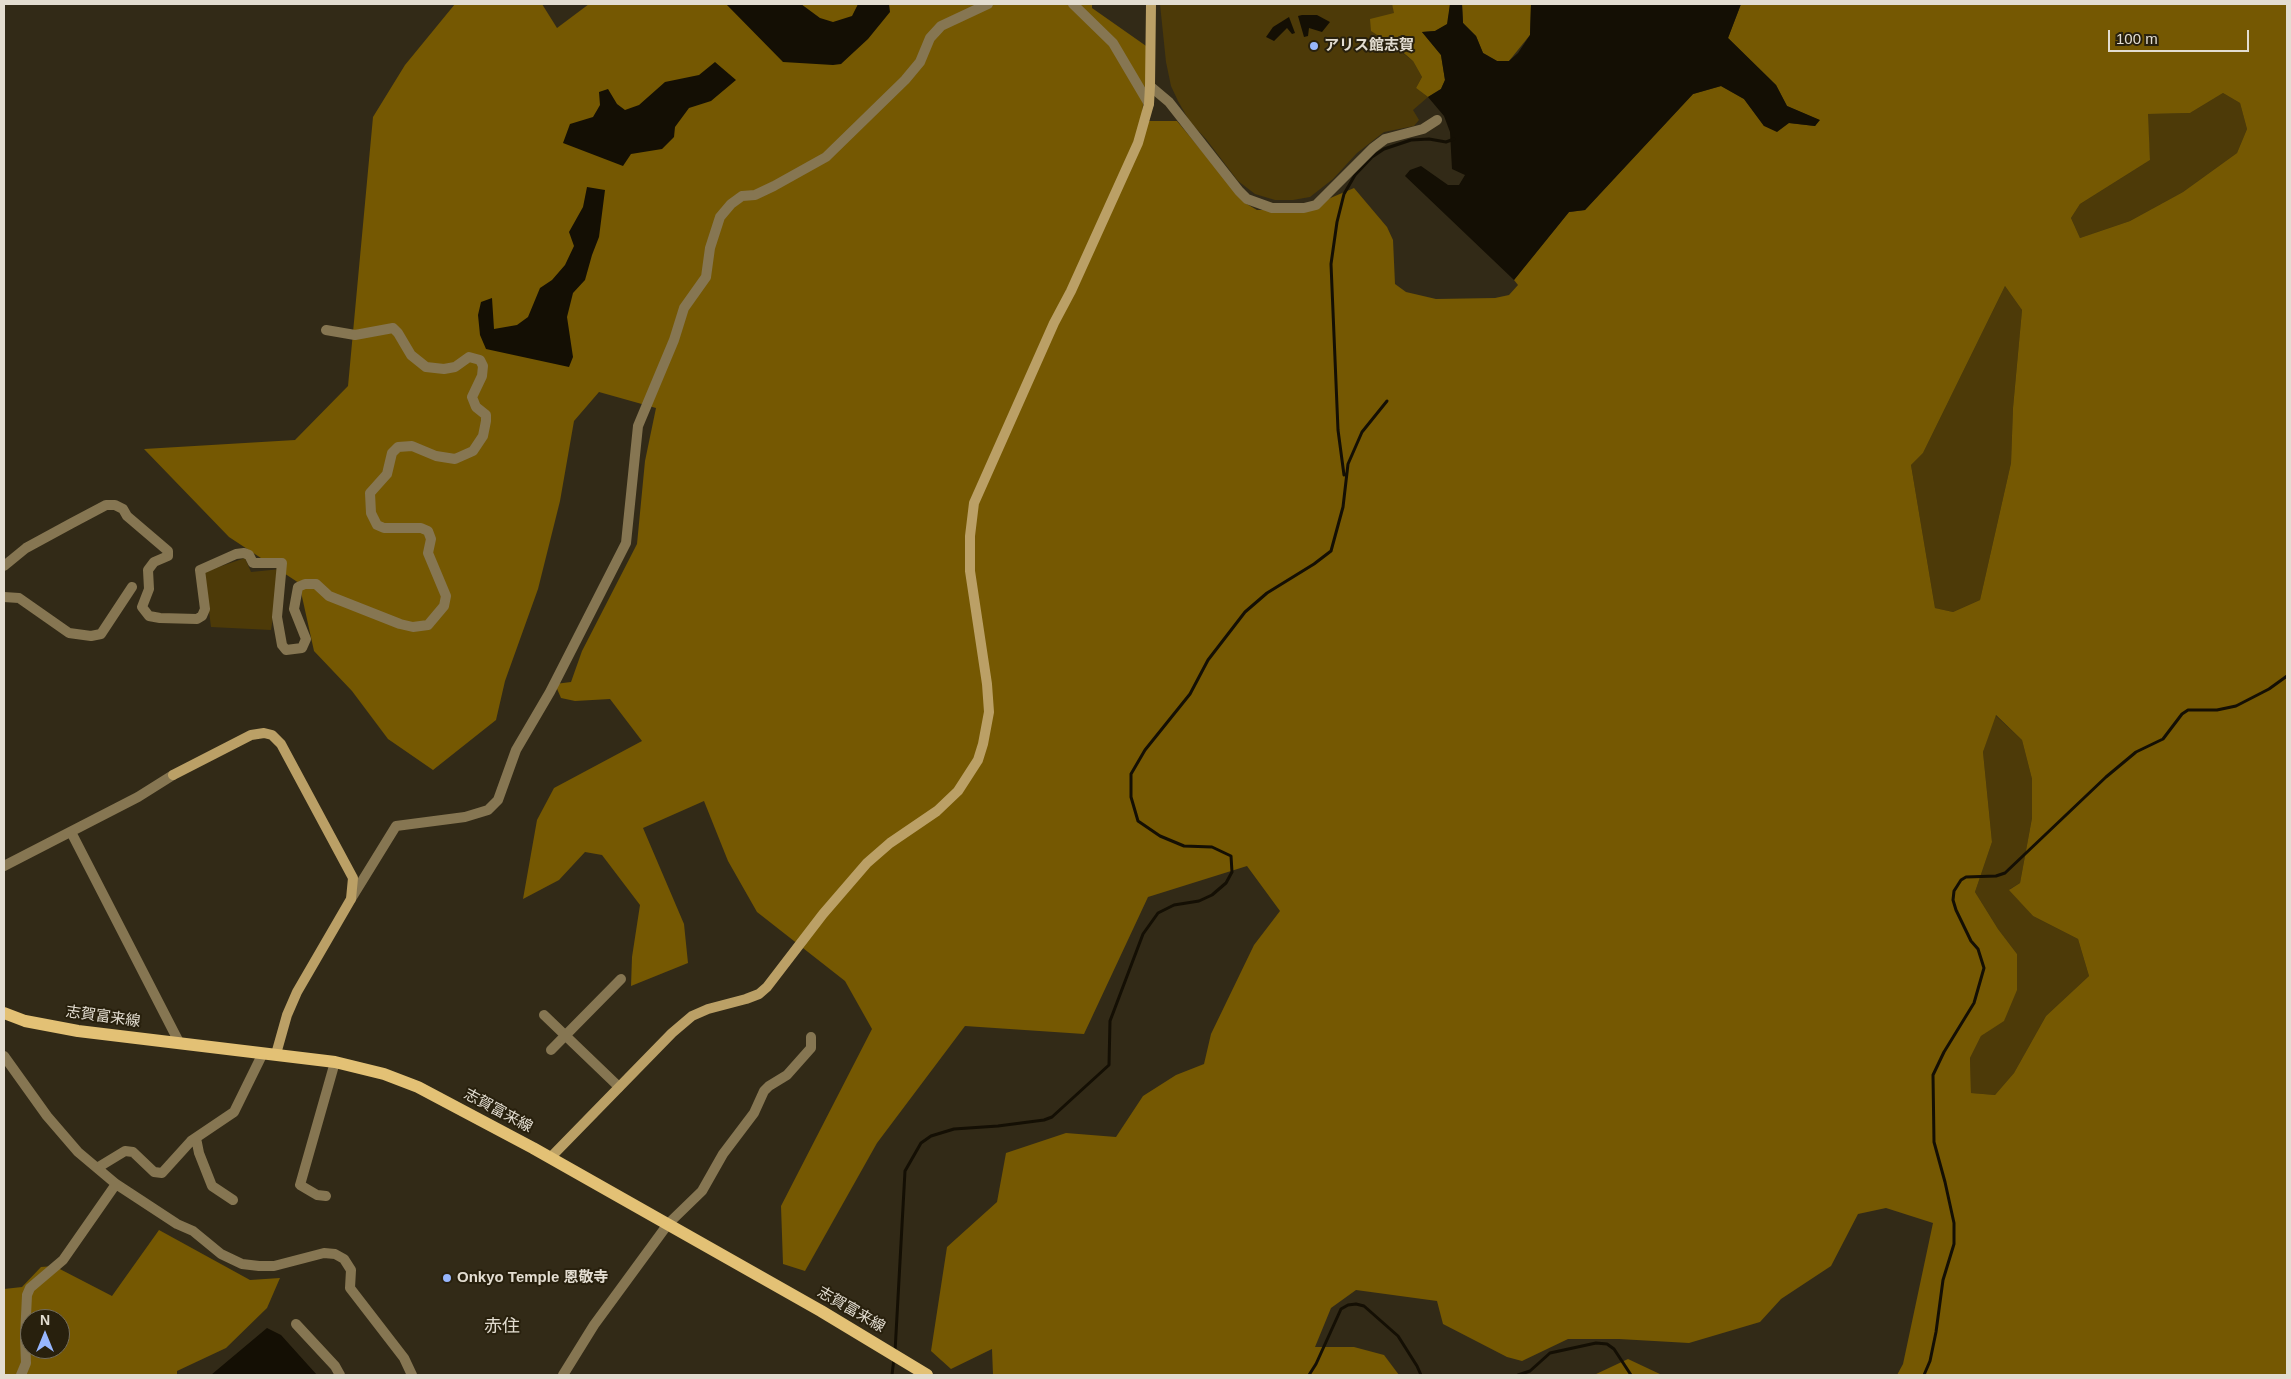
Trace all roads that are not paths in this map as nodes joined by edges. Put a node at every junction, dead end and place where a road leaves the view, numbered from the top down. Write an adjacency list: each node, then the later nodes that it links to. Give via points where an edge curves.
1 (988, 4): 13 (street, via 941,26 905,80 826,157 755,195 742,196 720,216 710,248 706,277 684,308 638,426 626,543 550,692 516,750 498,800 488,810 465,817 396,826)
2 (1073, 4): 5 (street, via 1112,43)
3 (1150, 4): 4 (street)
4 (1150, 86): 5 (street); 6 (street, via 1169,102 1239,191 1247,199 1272,208 1316,205 1385,139 1423,129)
5 (1149, 104): 25 (street, via 1128,168 974,503 970,571 989,712 978,760 958,790 937,811 867,863 822,914 767,987 759,994 692,1016)
6 (1437, 120)
7 (326, 330): 8 (street, via 355,335 393,328 411,354 426,367 455,367 469,357 480,360 483,366 472,397 486,415 486,421 483,436 474,451 455,459 436,456 412,446 398,447 392,453 387,474 370,494 371,513 377,525 428,531 431,539 428,553 446,596 444,606 428,625 413,627 400,624 329,596 316,584 305,584 298,586 294,609 306,640 302,648 286,650 282,645 277,617 282,563 253,563 244,553 200,570 205,609 202,616 197,619 149,616 142,607 149,589 148,570 154,562 168,556 168,551 123,509 114,505 106,505 26,548)
8 (4, 566)
9 (132, 587): 10 (street, via 101,634 91,636 69,633 19,598)
10 (4, 597)
11 (71, 832): 12 (street); 13 (street, via 173,775 251,735 264,733 277,738 350,873 353,884); 19 (street)
12 (4, 866)
13 (351, 899): 22 (street, via 297,992)
14 (622, 979): 17 (street)
15 (4, 1013): 19 (main road, 志賀富来線, via 25,1021 78,1031)
16 (544, 1014): 17 (street)
17 (565, 1036): 20 (street); 25 (street)
18 (811, 1037): 32 (street, via 811,1048 787,1075 764,1091 754,1113 723,1154 702,1191)
19 (180, 1044): 21 (main road, 志賀富来線)
20 (551, 1050)
21 (262, 1053): 22 (main road, 志賀富来線); 26 (street, via 234,1112)
22 (276, 1054): 24 (main road, 志賀富来線)
23 (4, 1056): 28 (street, via 47,1116 78,1152)
24 (335, 1062): 27 (main road, 志賀富来線, via 418,1086); 30 (street, via 300,1185 317,1196)
25 (619, 1086): 27 (street)
26 (196, 1138): 28 (street, via 162,1173 154,1172 133,1152 125,1151); 31 (street, via 212,1186)
27 (550, 1158): 32 (main road, 志賀富来線)
28 (97, 1168): 29 (street)
29 (116, 1184): 34 (street, via 63,1260 30,1288 25,1322 26,1363); 36 (street, via 193,1231 221,1254 242,1264 274,1266 324,1253 344,1259 351,1270 350,1288 404,1358)
30 (326, 1196)
31 (232, 1200)
32 (668, 1224): 37 (street, via 594,1325); 38 (main road, 志賀富来線, via 886,1348)
33 (296, 1324): 35 (street)
34 (21, 1375)
35 (340, 1375)
36 (412, 1375)
37 (563, 1375)
38 (927, 1375)

